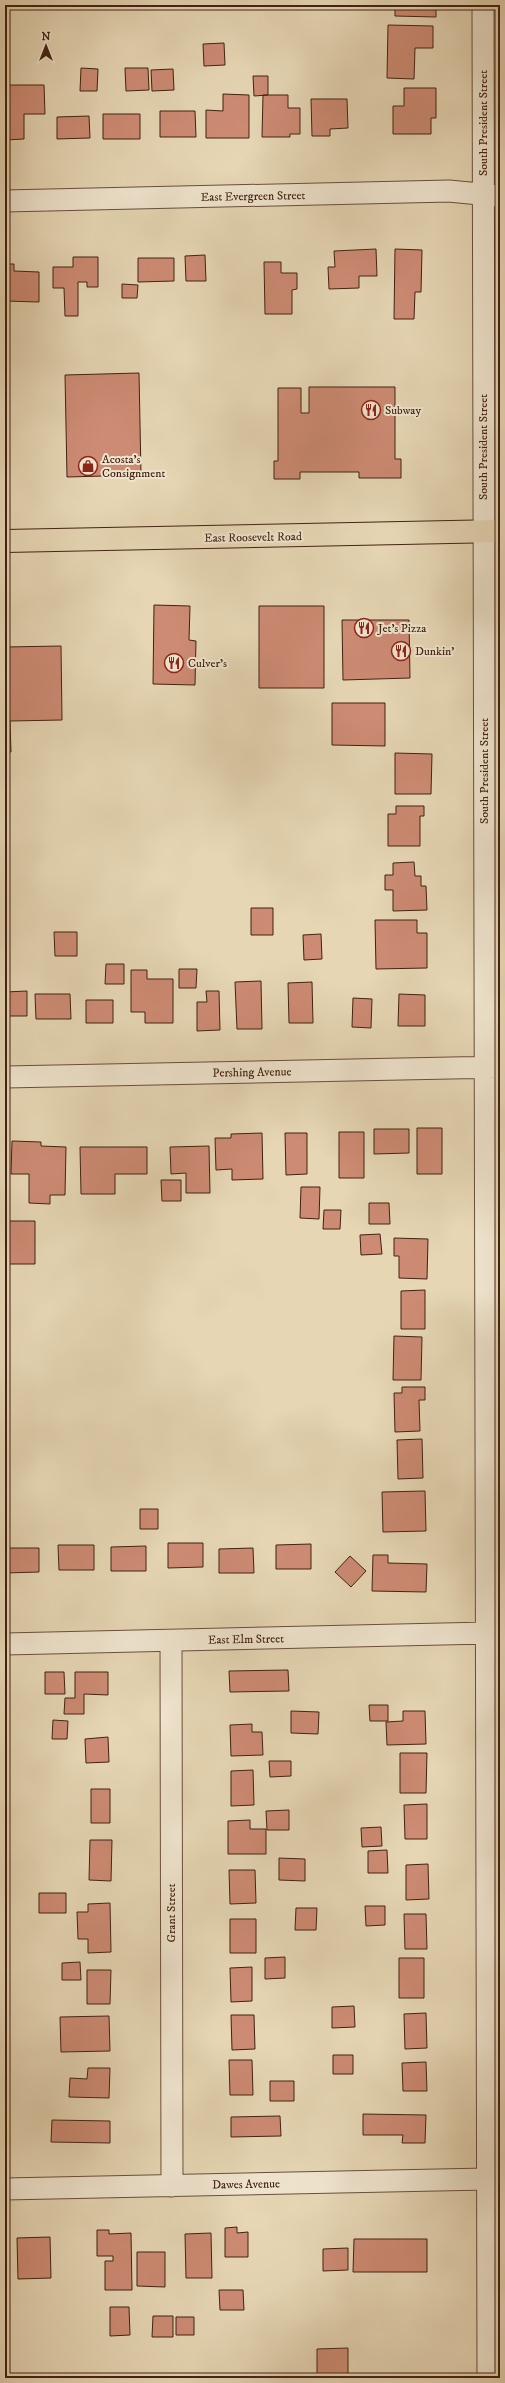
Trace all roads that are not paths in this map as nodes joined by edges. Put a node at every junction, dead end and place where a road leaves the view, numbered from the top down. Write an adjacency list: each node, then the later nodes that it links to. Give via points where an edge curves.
1 (483, 5): 2 (street, South President Street)
2 (492, 195): 3 (street, East Evergreen Street, via 449,192); 4 (street, South President Street)
3 (5, 201)
4 (492, 531): 5 (main road, East Roosevelt Road); 6 (street, South President Street)
5 (5, 541)
6 (492, 802): 7 (street, South President Street)
7 (492, 1067): 8 (street, Pershing Avenue); 9 (street, South President Street)
8 (5, 1077)
9 (493, 1371): 10 (street, South President Street)
10 (487, 1633): 11 (street, East Elm Street); 13 (street, South President Street)
11 (171, 1641): 12 (street, East Elm Street); 16 (street, Grant Street)
12 (5, 1644)
13 (493, 1671): 14 (street)
14 (494, 1971): 15 (street)
15 (487, 2179): 16 (street, Dawes Avenue); 18 (street)
16 (172, 2186): 17 (street, Dawes Avenue)
17 (5, 2189)
18 (494, 2271): 19 (street)
19 (488, 2378)

